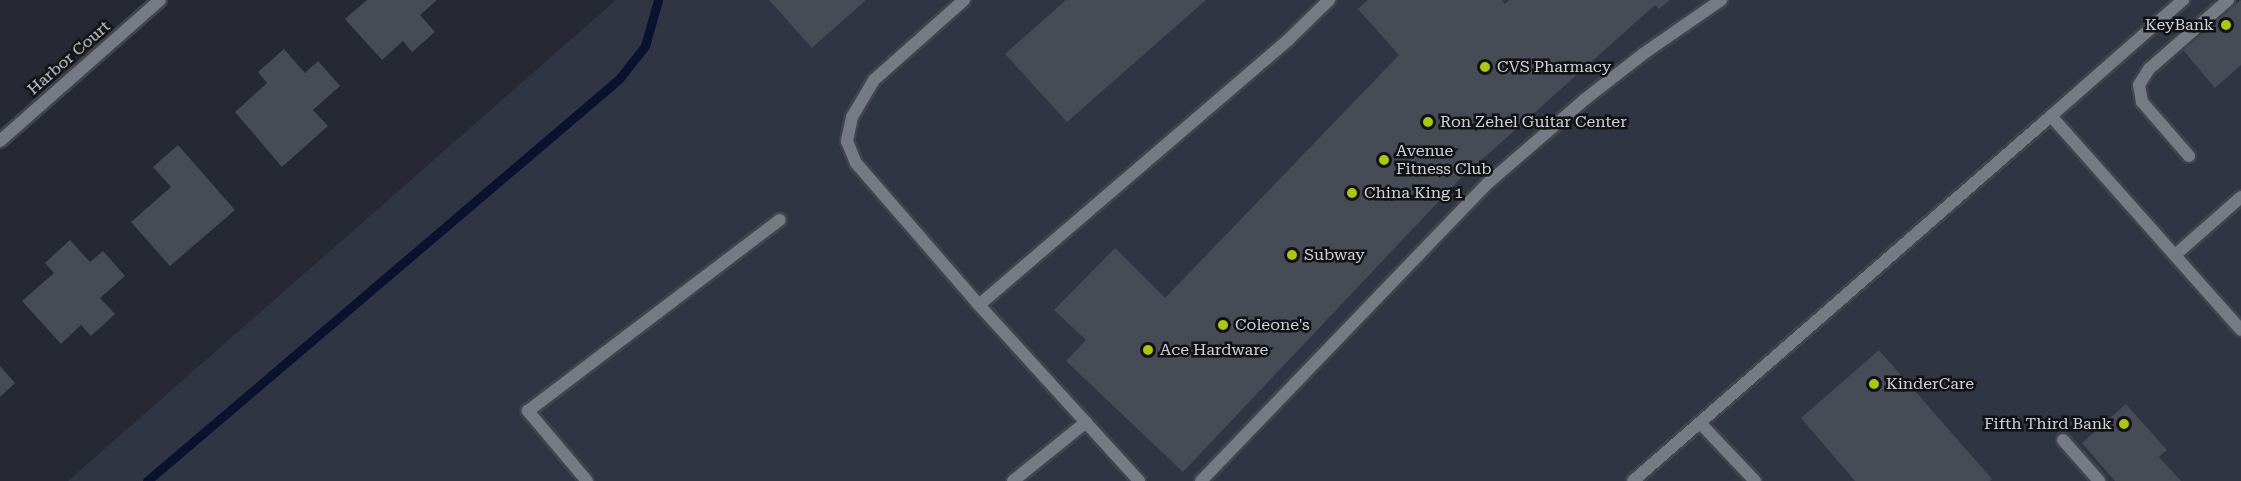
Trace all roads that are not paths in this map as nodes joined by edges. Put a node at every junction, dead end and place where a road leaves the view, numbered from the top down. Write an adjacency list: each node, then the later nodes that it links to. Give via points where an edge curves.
1 (160, 0): 8 (street, Harbor Court)
2 (964, 0): 13 (street, via 874,80 852,117 847,141 856,163)
3 (1329, 0): 13 (street, via 1287,41)
4 (1721, 0): 21 (street, via 1584,100 1488,183)
5 (2183, 0): 7 (street)
6 (2228, 0): 9 (street, via 2149,69 2139,85 2142,102)
7 (2051, 116): 12 (street); 16 (street)
8 (0, 141)
9 (2189, 156)
10 (2241, 197): 12 (street)
11 (780, 220): 18 (street, via 528,411)
12 (2175, 255): 14 (street)
13 (979, 305): 15 (street)
14 (2241, 330)
15 (1086, 422): 19 (street); 20 (street)
16 (1700, 423): 22 (street); 23 (street)
17 (2063, 440): 24 (street)
18 (587, 481)
19 (1013, 481)
20 (1139, 481)
21 (1201, 481)
22 (1633, 481)
23 (1755, 481)
24 (2099, 481)

